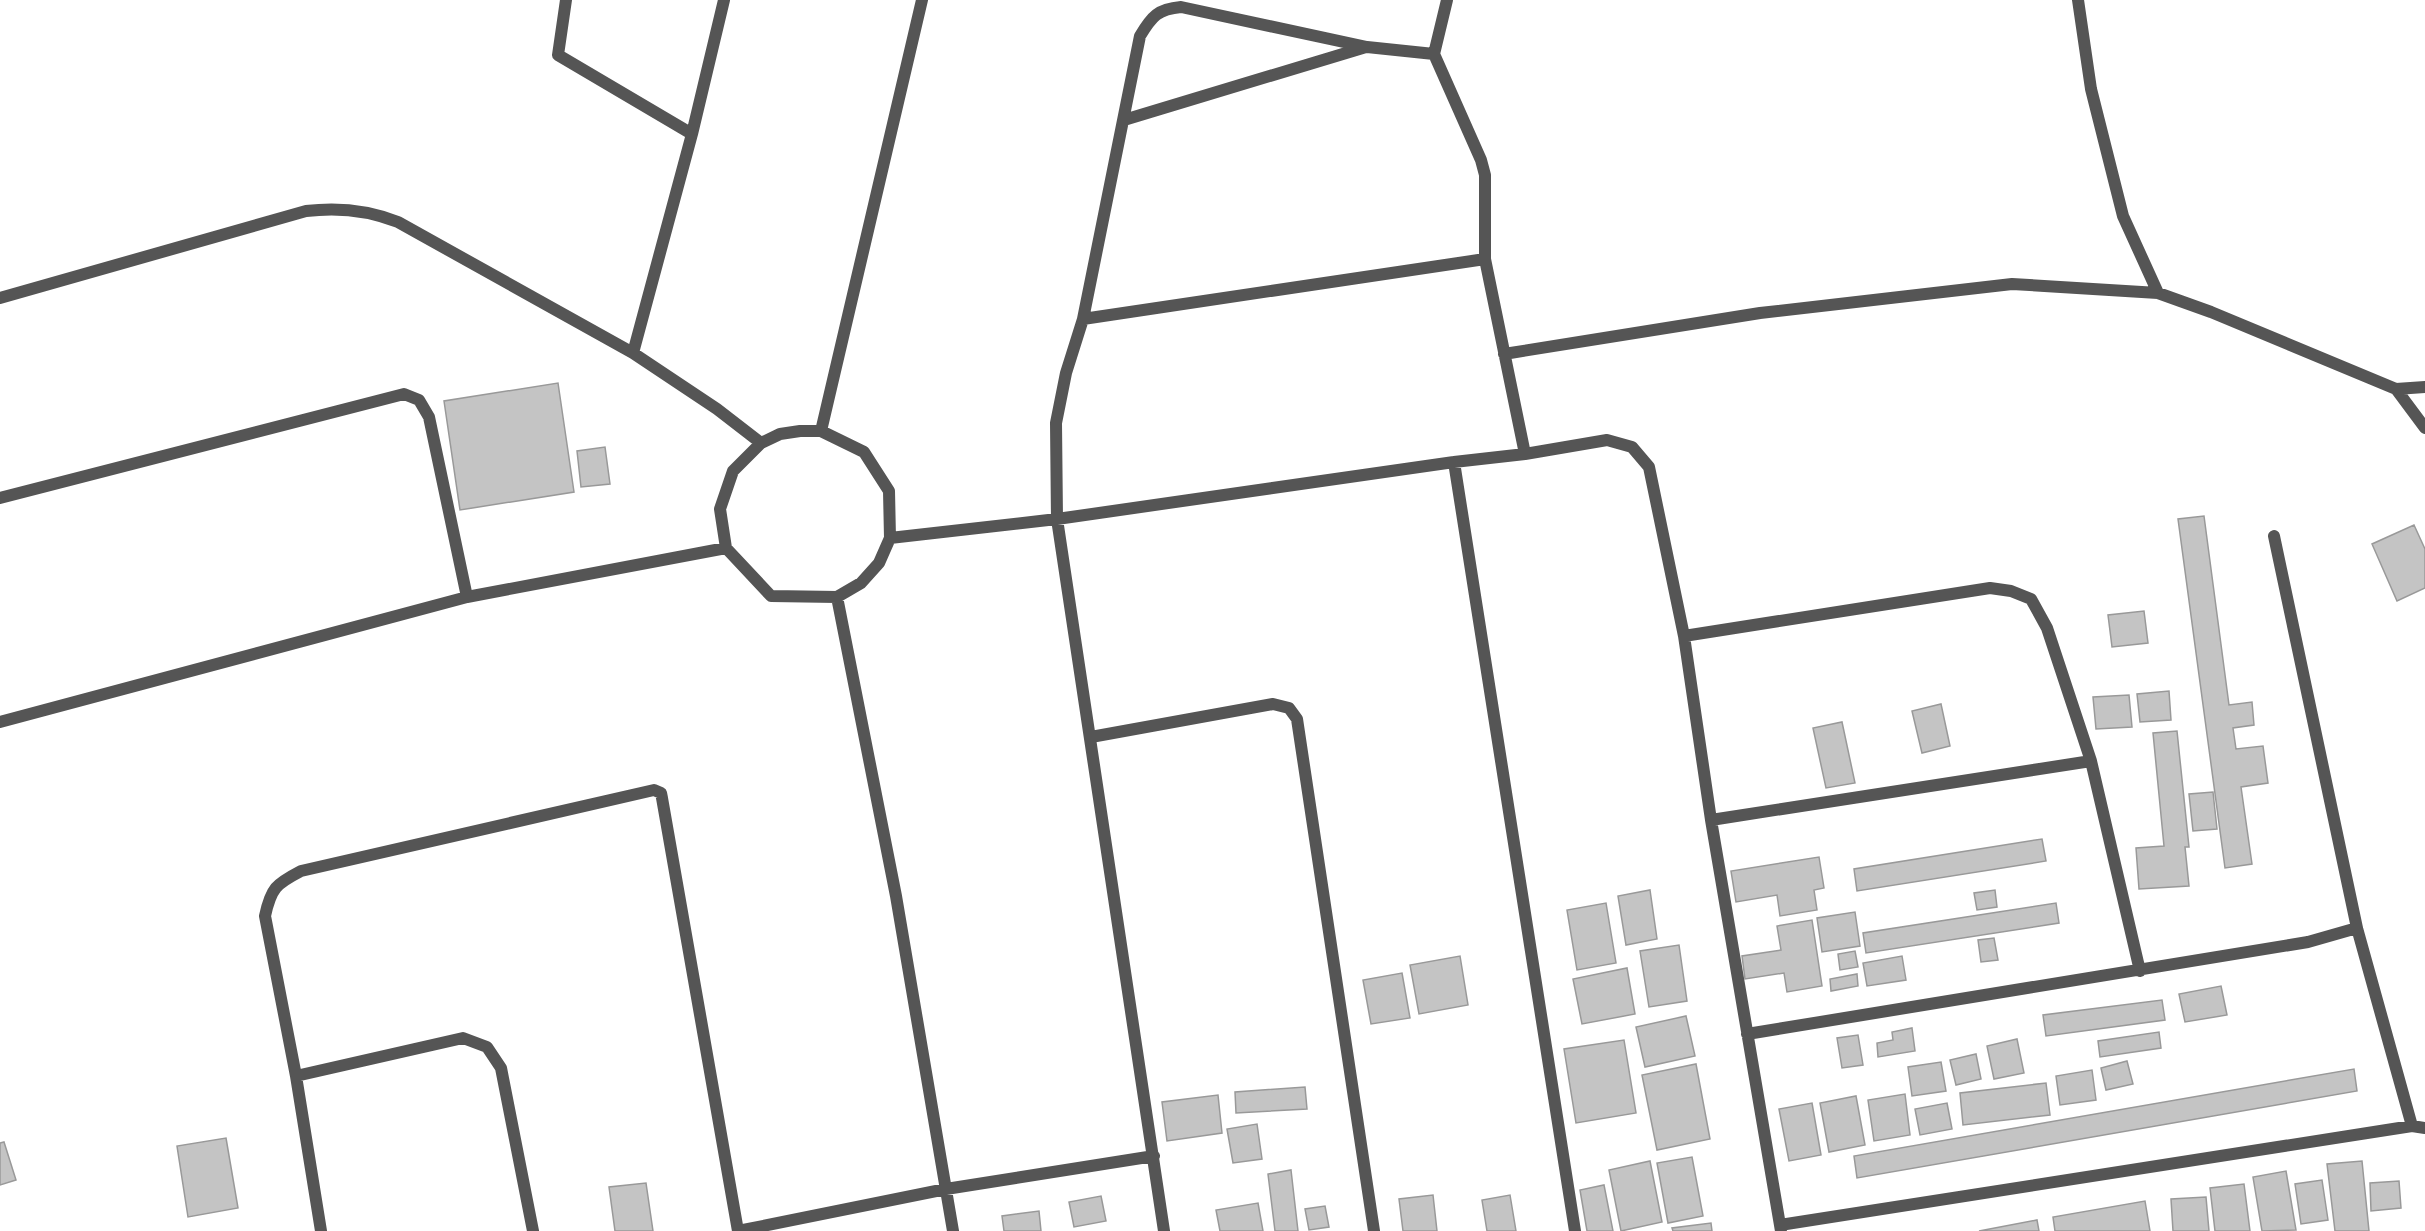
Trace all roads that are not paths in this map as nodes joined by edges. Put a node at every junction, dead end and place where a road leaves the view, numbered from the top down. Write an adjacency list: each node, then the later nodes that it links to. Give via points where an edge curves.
1 (566, 0): 9 (street, via 558,55)
2 (724, 0): 9 (street)
3 (922, 0): 19 (street)
4 (1447, 0): 7 (street)
5 (2078, 0): 11 (street, via 2091,89 2123,216)
6 (1367, 47): 7 (street); 8 (street); 8 (street, via 1181,7 1165,9 1149,20 1140,36)
7 (1434, 54): 10 (street, via 1485,175)
8 (1124, 120): 13 (street)
9 (692, 134): 14 (street)
10 (1485, 260): 13 (street); 15 (street)
11 (2158, 293): 15 (street, via 2012,284 1760,313); 17 (street)
12 (0, 298): 14 (street, via 328,208 377,213 398,222)
13 (1083, 319): 24 (street, via 1056,423)
14 (633, 352): 20 (street)
15 (1504, 354): 21 (street)
16 (2425, 387): 17 (street)
17 (2396, 389): 18 (street)
18 (2425, 428)
19 (821, 431): 20 (street, via 790,432); 26 (street, via 864,452 889,491)
20 (761, 443): 27 (street, via 733,471 720,509)
21 (1525, 454): 22 (street); 30 (street, via 1607,440 1632,447 1649,467)
22 (1454, 462): 24 (street); 50 (street)
23 (0, 498): 28 (street, via 404,394 418,400 429,417)
24 (1058, 519): 26 (street); 32 (street)
25 (2274, 536): 35 (street)
26 (890, 538): 29 (street, via 879,563 861,583)
27 (726, 548): 28 (street); 29 (street, via 771,596)
28 (467, 597): 31 (street)
29 (837, 597): 42 (street, via 896,896)
30 (1684, 636): 33 (street, via 1990,588 2011,591 2031,599 2047,628); 34 (street)
31 (0, 722)
32 (1092, 737): 41 (street); 49 (street, via 1273,704 1289,708 1297,719)
33 (2091, 761): 34 (street); 36 (street)
34 (1711, 820): 37 (street)
35 (2356, 928): 36 (street, via 2308,942); 39 (street)
36 (2140, 971): 37 (street)
37 (1747, 1034): 43 (street)
38 (296, 1076): 44 (street); 45 (street, via 463,1038 487,1047 501,1068); 46 (street, via 265,916 270,895 283,881 301,871 658,790)
39 (2412, 1126): 40 (street); 43 (street)
40 (2425, 1128)
41 (1154, 1156): 42 (street); 48 (street)
42 (946, 1189): 46 (street); 47 (street)
43 (1781, 1228)
44 (321, 1231)
45 (533, 1231)
46 (738, 1231)
47 (953, 1231)
48 (1164, 1231)
49 (1374, 1231)
50 (1575, 1231)

